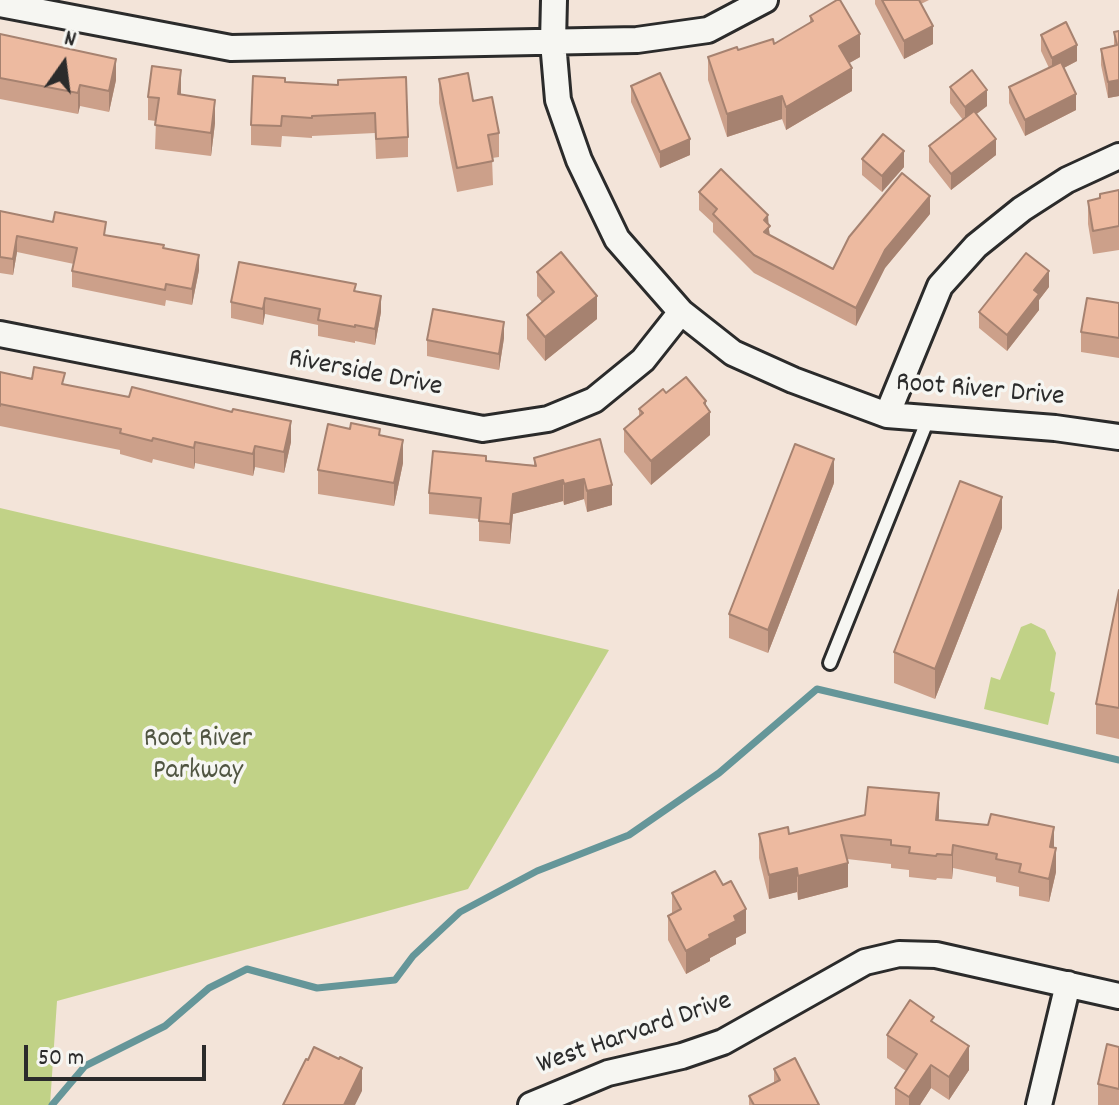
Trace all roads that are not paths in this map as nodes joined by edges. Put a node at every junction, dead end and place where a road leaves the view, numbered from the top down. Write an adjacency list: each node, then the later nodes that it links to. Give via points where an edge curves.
1 (554, 0): 4 (street, Root River Drive)
2 (765, 0): 4 (street, via 708,30 637,40)
3 (0, 4): 4 (street, via 231,48)
4 (553, 42): 6 (street, Root River Drive, via 558,100 579,160 617,239)
5 (1119, 156): 8 (street, via 1022,209 976,246 940,286)
6 (681, 312): 7 (street, Riverside Drive, via 643,360 594,400 548,419 483,429); 8 (street, Root River Drive, via 733,353)
7 (0, 334)
8 (887, 415): 9 (street, Root River Drive)
9 (928, 419): 10 (street, Root River Drive); 11 (lane)
10 (1119, 437)
11 (830, 663)
12 (1068, 984): 13 (street, West Harvard Drive); 14 (street, West Harvard Drive, via 936,955 899,954 865,962 723,1042 608,1073); 15 (street)
13 (1119, 996)
14 (532, 1104)
15 (1039, 1105)

